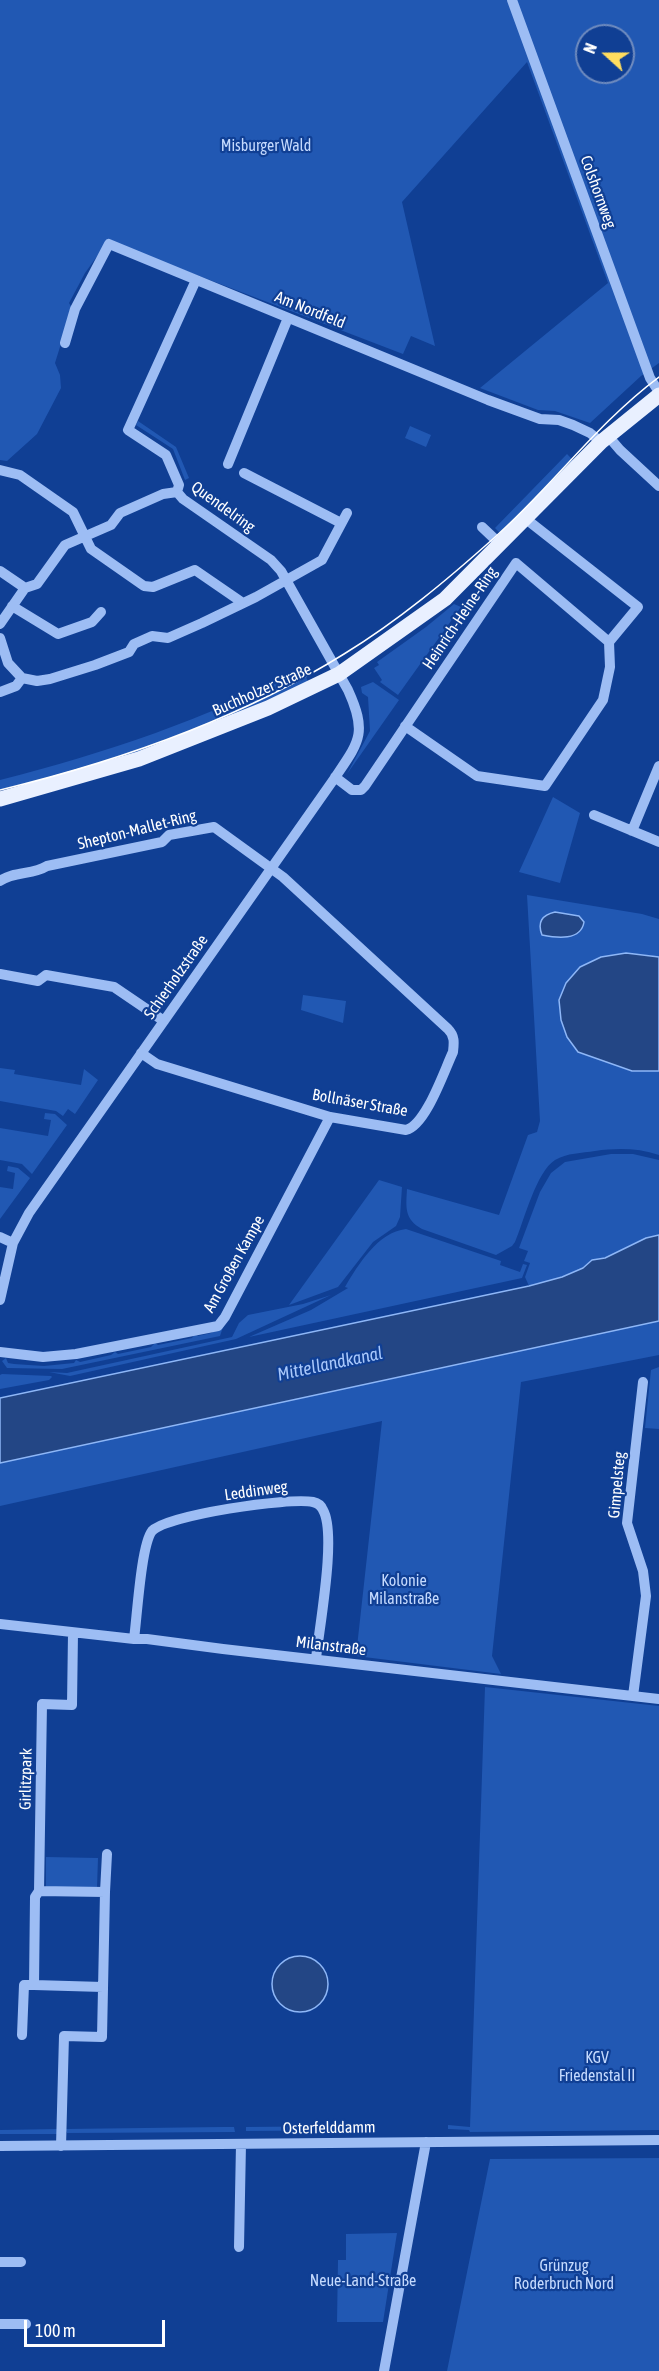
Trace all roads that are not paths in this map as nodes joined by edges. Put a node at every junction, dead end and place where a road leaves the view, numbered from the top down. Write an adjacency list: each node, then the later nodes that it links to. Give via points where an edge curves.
1 (513, 0): 5 (street, Colshornweg, via 650,378)
2 (196, 280): 3 (street, Am Nordfeld); 4 (street, Am Nordfeld, via 109,244 75,309); 11 (street, via 128,430 166,455 179,485)
3 (288, 318): 6 (street, Am Nordfeld, via 537,418 573,424); 7 (street)
4 (65, 344)
5 (659, 393): 6 (main road, Buchholzer Straße)
6 (605, 439): 10 (street, Am Nordfeld); 13 (main road, Buchholzer Straße)
7 (228, 464)
8 (0, 470): 16 (street, via 20,475 73,512)
9 (244, 474): 14 (street)
10 (659, 486)
11 (177, 492): 16 (street, Quendelring, via 120,513 111,525); 19 (street, Quendelring, via 271,560)
12 (347, 513): 14 (street)
13 (526, 519): 17 (main road, Buchholzer Straße); 26 (street, via 638,607)
14 (341, 524): 19 (street, via 322,560)
15 (482, 526): 17 (street)
16 (85, 537): 20 (street, Quendelring, via 65,545 37,584); 21 (street, via 94,553 145,586 195,570)
17 (501, 545): 27 (main road, Buchholzer Straße, via 445,599)
18 (0, 571): 20 (street)
19 (288, 580): 21 (street); 27 (street, Quendelring)
20 (25, 588): 22 (street, Quendelring)
21 (243, 603): 28 (street, via 168,638 152,636 134,644 129,652 95,665 50,680)
22 (12, 606): 23 (street, via 58,634 92,622); 24 (street, Quendelring)
23 (101, 612)
24 (0, 624)
25 (0, 640): 28 (street, via 8,663)
26 (609, 642): 30 (street, via 610,667 603,700 545,786 477,776); 30 (street, Heinrich-Heine-Ring, via 516,563)
27 (339, 674): 32 (street, Schierholzstraße, via 360,725 355,748); 33 (main road, Buchholzer Straße, via 268,708 161,750)
28 (22, 678): 29 (street, via 16,686)
29 (0, 692)
30 (405, 726): 32 (street, Heinrich-Heine-Ring, via 361,790 352,790)
31 (659, 766): 35 (street)
32 (335, 777): 37 (street, Schierholzstraße)
33 (0, 799)
34 (594, 815): 35 (street)
35 (632, 831): 36 (street)
36 (659, 842)
37 (271, 868): 38 (street, Shepton-Mallet-Ring, via 214,827 169,835 162,842 47,866); 40 (street, Schierholzstraße); 42 (street, Bollnäser Straße, via 453,1034 453,1052 422,1118 412,1128)
38 (0, 881)
39 (0, 974): 40 (street, via 38,981 46,975 114,987)
40 (164, 1021): 41 (street, Schierholzstraße)
41 (141, 1053): 42 (street, Bollnäser Straße, via 158,1064); 44 (street, Schierholzstraße, via 29,1213)
42 (330, 1117): 46 (street, Am Großen Kampe, via 218,1326 76,1354 43,1357)
43 (0, 1237): 44 (street)
44 (13, 1243): 45 (street, Schierholzstraße)
45 (0, 1300)
46 (0, 1352)
47 (643, 1382): 52 (street, Gimpelsteg, via 627,1524 643,1570 646,1596)
48 (0, 1624): 49 (street, Milanstraße)
49 (74, 1633): 50 (street, Milanstraße); 55 (street, Girlitzpark, via 72,1705 42,1704)
50 (134, 1639): 51 (street, Milanstraße); 51 (street, Leddinweg, via 146,1546 153,1530 165,1523 237,1507 313,1502 320,1505 327,1518 328,1553)
51 (316, 1659): 52 (street, Milanstraße)
52 (633, 1696): 53 (street, Milanstraße)
53 (659, 1699)
54 (107, 1854): 56 (street)
55 (39, 1891): 56 (street); 57 (street, via 35,1897)
56 (105, 1892): 58 (street)
57 (34, 1985): 58 (street); 59 (street, via 24,1985)
58 (103, 1987): 64 (street, via 102,2037 64,2036)
59 (22, 2035)
60 (659, 2139): 61 (street, Osterfelddamm)
61 (426, 2142): 62 (street, Osterfelddamm); 70 (street)
62 (241, 2144): 64 (street, Osterfelddamm); 65 (street)
63 (0, 2146): 64 (street, Osterfelddamm)
64 (62, 2146)
65 (239, 2247)
66 (0, 2262): 67 (street)
67 (21, 2262)
68 (0, 2324): 69 (street)
69 (26, 2324)
70 (384, 2371)

